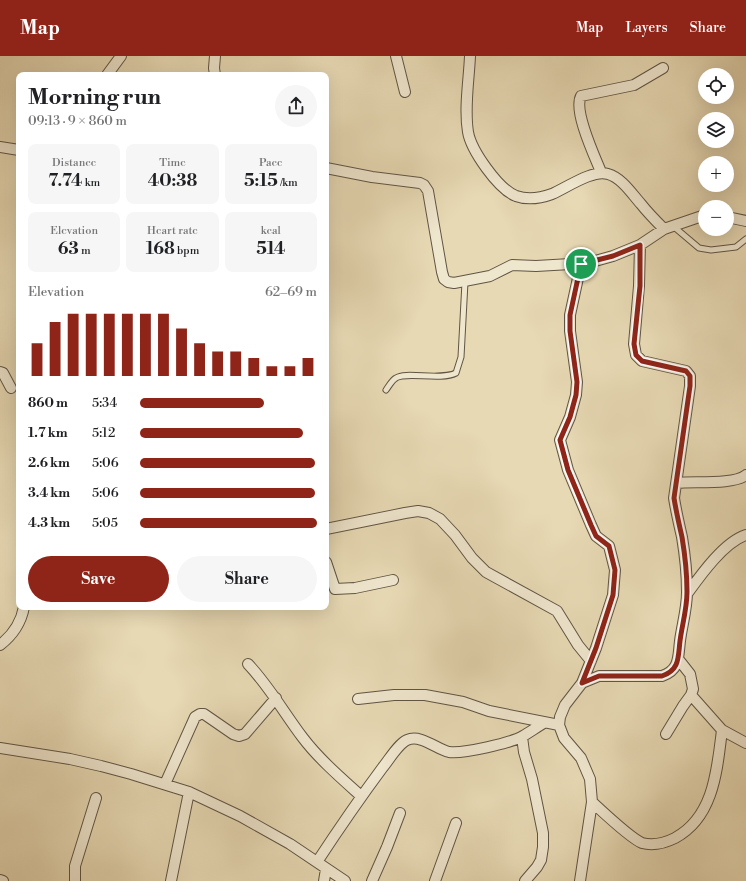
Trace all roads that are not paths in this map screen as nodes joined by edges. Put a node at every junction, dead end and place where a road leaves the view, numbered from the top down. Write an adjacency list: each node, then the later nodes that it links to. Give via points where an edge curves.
1 (121, 56): 6 (street)
2 (215, 56): 7 (street)
3 (396, 56): 8 (street)
4 (470, 56): 12 (street, via 468,134 487,170 507,190 515,196 537,198)
5 (663, 68): 12 (street, via 634,85 579,98 582,122)
6 (109, 72)
7 (215, 72)
8 (405, 92)
9 (0, 147): 10 (street)
10 (16, 150)
11 (329, 169): 20 (street, via 424,185 428,191 444,279 454,283)
12 (602, 172): 16 (street, via 616,177)
13 (698, 217): 16 (street)
14 (734, 218): 15 (street)
15 (746, 221)
16 (668, 227): 17 (lane, via 699,248 711,250 736,247); 18 (street)
17 (746, 239)
18 (640, 245): 19 (street, via 613,256); 25 (street, via 640,286 634,344 636,355 642,361 686,371 690,376)
19 (581, 264): 20 (street, via 512,265 495,274); 34 (street, via 570,315 576,395 560,440 568,470 591,525 596,536 609,546 615,570 613,595)
20 (465, 282): 23 (lane, via 461,357 456,373 444,377 399,376)
21 (0, 372): 22 (street)
22 (11, 388)
23 (386, 390)
24 (746, 475): 25 (street, via 729,481)
25 (677, 483): 30 (street, via 674,498 685,562)
26 (329, 528): 34 (street, via 405,513 429,513 440,519 486,572 557,611)
27 (746, 535): 30 (street, via 727,546)
28 (329, 571): 29 (street, via 335,589 355,588)
29 (393, 580)
30 (687, 594): 33 (street)
31 (23, 610): 32 (street, via 22,618 11,636)
32 (0, 645)
33 (679, 660): 36 (street, via 669,674 662,676 599,676); 37 (street, via 690,674 693,689)
34 (591, 661): 36 (street)
35 (248, 664): 38 (street)
36 (582, 683): 41 (street, via 565,705)
37 (691, 695): 42 (street); 43 (street)
38 (276, 698): 47 (street, via 245,734 239,736 204,714 194,717); 49 (street, via 304,739)
39 (358, 699): 40 (street, via 394,694 425,695)
40 (544, 722): 41 (street); 44 (street)
41 (559, 725): 51 (street, via 564,738 581,758 590,779)
42 (722, 730): 45 (street); 51 (street, via 716,773 708,801 696,821 682,834 652,845 641,842)
43 (666, 734)
44 (522, 736): 49 (street, via 481,748 450,752 416,738 406,740); 64 (street, via 543,833 541,860)
45 (746, 743)
46 (0, 748): 47 (street, via 70,759)
47 (164, 784): 48 (street)
48 (189, 792): 54 (street, via 240,816); 59 (street)
49 (361, 796): 54 (street)
50 (96, 798): 58 (street, via 76,866)
51 (592, 802): 65 (street)
52 (400, 813): 62 (street)
53 (456, 823): 63 (street)
54 (317, 862): 55 (street)
55 (326, 869): 60 (street); 61 (street)
56 (0, 880): 57 (street)
57 (3, 881)
58 (75, 881)
59 (171, 881)
60 (324, 881)
61 (345, 881)
62 (372, 881)
63 (435, 881)
64 (525, 881)
65 (580, 881)

